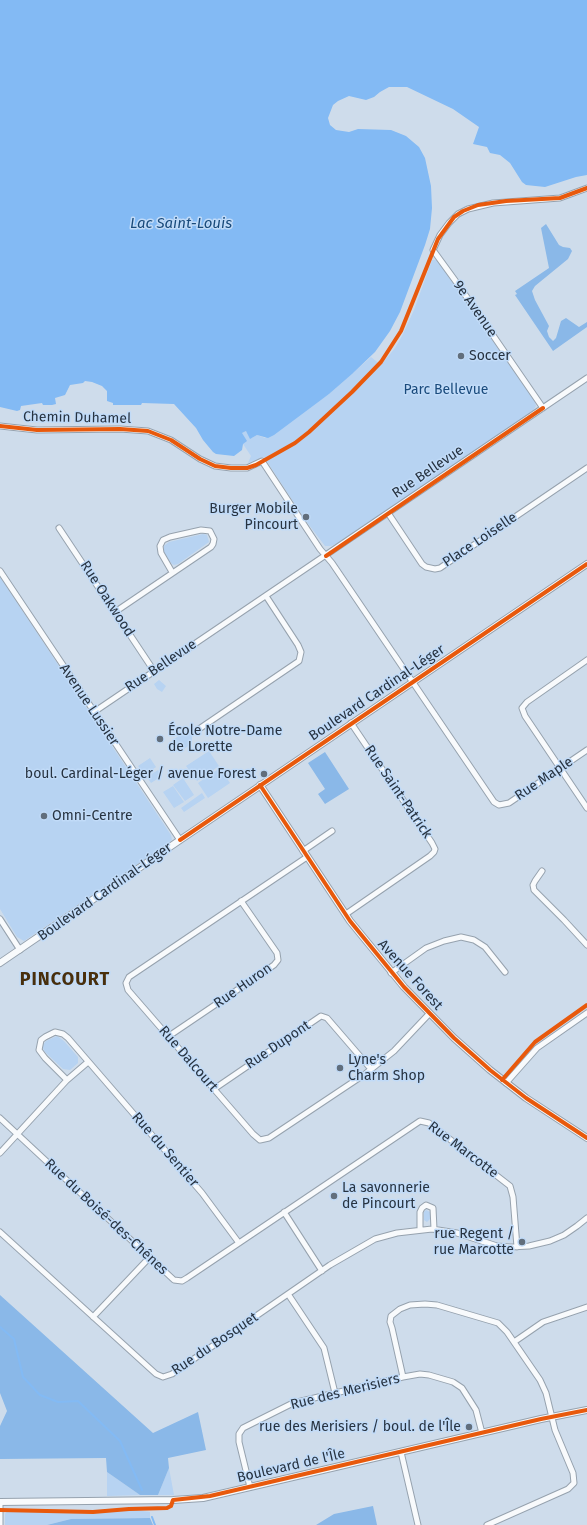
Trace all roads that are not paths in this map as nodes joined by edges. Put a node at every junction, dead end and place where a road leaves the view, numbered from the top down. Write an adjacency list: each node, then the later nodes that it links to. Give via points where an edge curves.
1 (587, 188): 3 (street, 9e Avenue, via 560,198 493,203 468,209 449,223 433,250)
2 (587, 378): 3 (street, Rue Bellevue)
3 (543, 408): 6 (street, Rue Bellevue)
4 (0, 426): 8 (street, Chemin Duhamel, via 45,430 148,431 172,440 201,460 215,466 247,468 262,462)
5 (587, 468): 6 (street, Place Loiselle, via 435,569 426,568 422,564)
6 (388, 513): 8 (street, Rue Bellevue)
7 (60, 528): 13 (street, Rue Oakwood)
8 (326, 556): 12 (street, Rue Bellevue); 16 (street)
9 (587, 564): 16 (street, Boulevard Cardinal-Léger)
10 (0, 571): 17 (street, Avenue Lussier)
11 (172, 572): 11 (street, via 213,544 214,539 210,531 201,530 163,540 160,546 161,553); 13 (street)
12 (266, 596): 15 (street, Rue Bellevue); 19 (street, via 298,645 301,652 300,661)
13 (115, 612): 15 (street, Rue Oakwood)
14 (587, 660): 21 (street, via 522,708)
15 (154, 671): 17 (street, Rue Bellevue)
16 (413, 682): 18 (street, Boulevard Cardinal-Léger); 21 (street, Rue Maple, via 491,798 499,805 509,803)
17 (94, 712): 25 (street, Avenue Lussier)
18 (351, 723): 22 (street, Boulevard Cardinal-Léger); 30 (street, Rue Saint-Patrick, via 435,849 430,856)
19 (200, 729)
20 (587, 750): 21 (street, Rue Maple)
21 (560, 768): 23 (street)
22 (260, 785): 25 (street, Boulevard Cardinal-Léger); 26 (street, Avenue Forest)
23 (587, 808)
24 (332, 831): 26 (street)
25 (180, 840): 33 (street, Boulevard Cardinal-Léger)
26 (303, 851): 27 (street, Avenue Forest)
27 (307, 857): 29 (street, Rue Dalcourt); 30 (street, Avenue Forest)
28 (542, 871): 32 (street, via 533,885 534,890)
29 (241, 901): 39 (street, Rue Huron, via 277,953 278,960); 39 (street, Rue Dalcourt, via 127,980 128,990)
30 (346, 914): 36 (street, Avenue Forest)
31 (0, 919): 33 (street)
32 (587, 945)
33 (20, 950): 34 (street, Boulevard Cardinal-Léger)
34 (0, 963)
35 (505, 972): 36 (street, via 485,947 474,940 460,937 444,940 426,948)
36 (391, 973): 38 (street, Avenue Forest)
37 (587, 1013): 43 (street, via 537,1048)
38 (429, 1014): 41 (street, Rue Dalcourt, via 394,1051); 43 (street, Avenue Forest)
39 (169, 1036): 44 (street, Rue Dalcourt)
40 (88, 1062): 42 (street); 42 (street, Rue du Sentier, via 63,1034 50,1033 41,1040 41,1054); 54 (street, Rue du Sentier, via 202,1193)
41 (371, 1068): 44 (street, Rue Dalcourt, via 263,1140 256,1138); 44 (street, Rue Dupont, via 327,1018 320,1016)
42 (68, 1080): 46 (street)
43 (506, 1083): 47 (street, Avenue Forest)
44 (214, 1089)
45 (0, 1118): 46 (street, Rue du Boisé-des-Chênes)
46 (18, 1134): 48 (street); 56 (street, Rue du Boisé-des-Chênes)
47 (587, 1138)
48 (0, 1153)
49 (284, 1212): 54 (street, Rue Marcotte); 55 (street, Rue Marcotte, via 415,1123 423,1121 510,1186); 57 (street)
50 (587, 1218): 55 (street, Rue du Bosquet, via 556,1238 536,1245)
51 (420, 1229): 52 (street, Rue du Bosquet); 52 (street, via 421,1210 426,1205 433,1208); 57 (street, Rue du Bosquet, via 397,1232 375,1239)
52 (434, 1229): 55 (street, Rue du Bosquet, via 457,1233 497,1246)
53 (0, 1232): 60 (street, Rue du Bosquet)
54 (238, 1243): 56 (street, Rue du Boisé-des-Chênes, via 182,1281 171,1278)
55 (517, 1247)
56 (149, 1258): 60 (street)
57 (322, 1271): 58 (street, Rue du Bosquet)
58 (288, 1294): 60 (street, Rue du Bosquet, via 166,1377 156,1374); 63 (street, via 324,1348)
59 (587, 1307): 61 (street, via 543,1322)
60 (93, 1317)
61 (514, 1342): 62 (street, via 502,1326 494,1321 430,1304 410,1305 394,1312 390,1322); 65 (street, via 543,1385)
62 (403, 1377): 63 (street, Rue des Merisiers); 66 (street, Rue des Merisiers, via 425,1374 457,1384 476,1410)
63 (335, 1393): 68 (street, Rue des Merisiers, via 285,1406 240,1431 239,1442)
64 (587, 1410): 65 (street, Boulevard de l'Île)
65 (551, 1417): 66 (street, Boulevard de l'Île); 72 (street, via 573,1473 574,1483)
66 (482, 1433): 67 (street, Boulevard de l'Île)
67 (401, 1452): 68 (street, Boulevard de l'Île); 71 (street)
68 (250, 1487): 69 (street, Boulevard de l'Île, via 189,1500)
69 (0, 1502): 70 (street)
70 (0, 1525)
71 (418, 1525)
72 (487, 1525)

